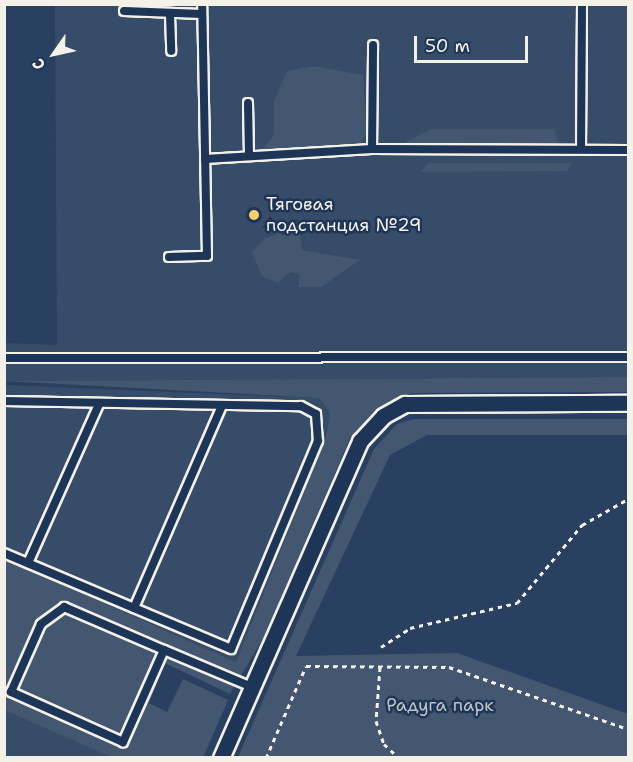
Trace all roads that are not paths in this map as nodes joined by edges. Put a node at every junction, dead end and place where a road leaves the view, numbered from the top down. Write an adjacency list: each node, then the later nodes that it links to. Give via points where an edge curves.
1 (202, 4): 4 (lane)
2 (582, 4): 10 (lane)
3 (124, 11): 5 (lane)
4 (202, 14): 5 (lane); 13 (lane)
5 (170, 15): 7 (lane)
6 (373, 45): 9 (lane)
7 (171, 51)
8 (248, 103): 12 (lane)
9 (372, 149): 10 (lane); 12 (lane)
10 (581, 149): 11 (lane)
11 (628, 150)
12 (249, 155): 13 (lane)
13 (205, 159): 14 (lane, via 207,256)
14 (169, 257)
15 (628, 357): 16 (lane)
16 (4, 358)
17 (4, 402): 19 (lane)
18 (628, 403): 25 (street, via 405,404 383,416 360,441)
19 (99, 404): 20 (lane); 22 (lane)
20 (222, 406): 23 (lane); 23 (lane, via 301,406 316,414 318,441 231,649)
21 (4, 553): 22 (lane)
22 (28, 562): 23 (lane)
23 (134, 608)
24 (164, 650): 24 (lane, via 64,607 41,624 11,692 123,742); 25 (lane)
25 (252, 687): 26 (street)
26 (221, 758)

